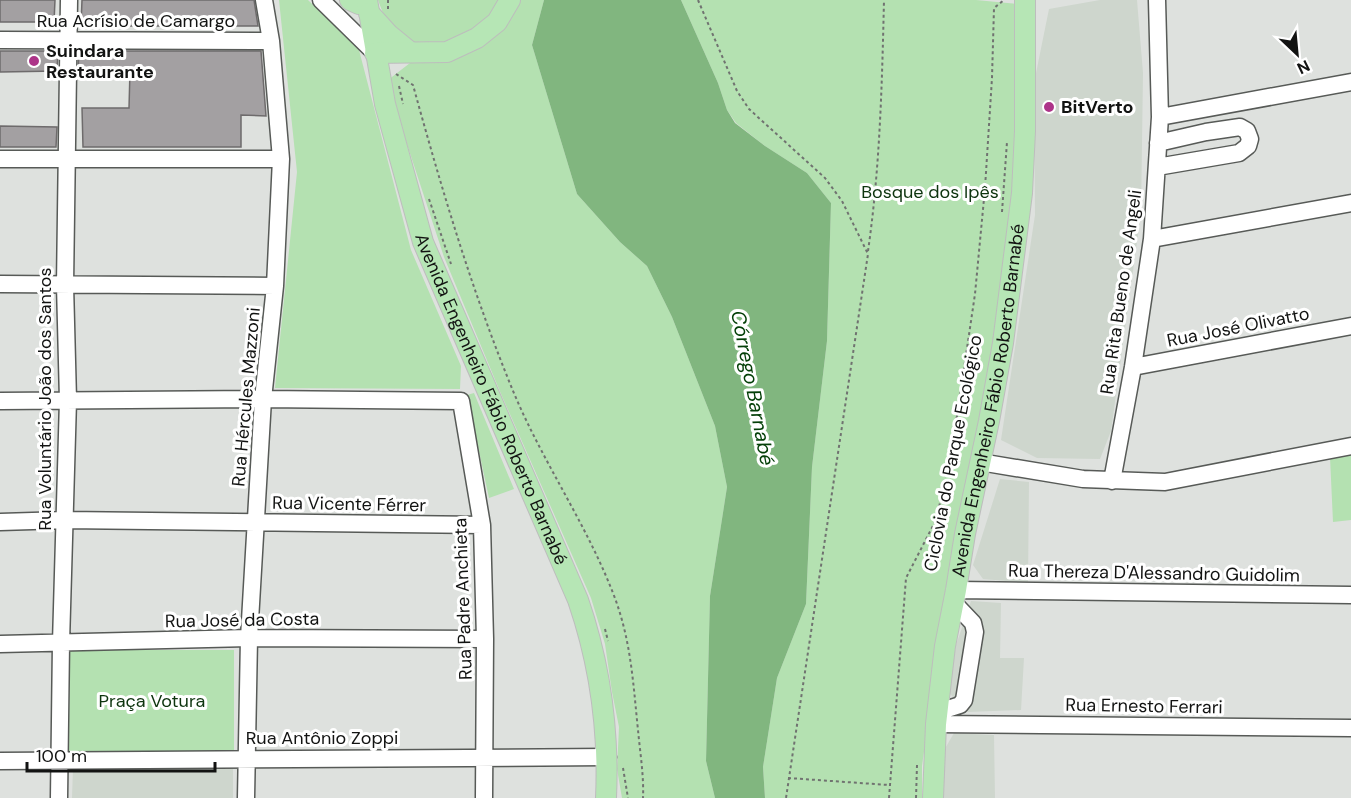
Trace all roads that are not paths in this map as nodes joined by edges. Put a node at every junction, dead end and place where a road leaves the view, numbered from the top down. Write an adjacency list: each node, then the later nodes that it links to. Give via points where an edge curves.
1 (69, 0): 10 (street, Rua Voluntário João dos Santos)
2 (264, 0): 11 (street, Rua Hércules Mazzoni)
3 (321, 0): 13 (street)
4 (350, 0): 8 (main road)
5 (510, 0): 12 (main road, via 497,22 477,38 447,52)
6 (1025, 0): 32 (main road, Avenida Engenheiro Fábio Roberto Barnabé, via 1022,194 1003,343)
7 (1157, 0): 15 (street, Rua Rita Bueno de Angeli)
8 (367, 4): 12 (main road, via 388,34); 13 (main road, Avenida Engenheiro Fábio Roberto Barnabé)
9 (0, 40): 10 (street, Rua Acrísio de Camargo)
10 (69, 40): 11 (street, Rua Acrísio de Camargo); 19 (street, Rua Voluntário João dos Santos)
11 (271, 41): 18 (street, Rua Hércules Mazzoni)
12 (410, 52): 13 (main road)
13 (375, 53): 47 (main road, Avenida Engenheiro Fábio Roberto Barnabé, via 423,242 589,632)
14 (1351, 82): 15 (street)
15 (1160, 117): 16 (street, Rua Rita Bueno de Angeli)
16 (1158, 143): 20 (street, Rua Rita Bueno de Angeli); 20 (street, via 1240,126 1250,139 1239,153)
17 (0, 159): 19 (street)
18 (281, 159): 19 (street); 25 (street, Rua Hércules Mazzoni)
19 (67, 160): 24 (street, Rua Voluntário João dos Santos)
20 (1157, 167): 22 (street, Rua Rita Bueno de Angeli)
21 (1351, 203): 22 (street)
22 (1152, 239): 27 (street, Rua Rita Bueno de Angeli)
23 (0, 284): 24 (street)
24 (65, 285): 25 (street); 29 (street, Rua Voluntário João dos Santos)
25 (275, 286): 28 (street, Rua Hércules Mazzoni)
26 (1351, 326): 27 (street, Rua José Olivatto)
27 (1133, 367): 33 (street, Rua Rita Bueno de Angeli)
28 (263, 399): 29 (street); 36 (street, Rua Hércules Mazzoni); 37 (street, Rua Padre Anchieta, via 461,401)
29 (68, 400): 30 (street); 34 (street, Rua Voluntário João dos Santos)
30 (0, 401)
31 (1351, 446): 33 (street, via 1165,482)
32 (980, 462): 33 (street); 39 (main road, Avenida Engenheiro Fábio Roberto Barnabé)
33 (1112, 481)
34 (65, 520): 35 (street, Rua Vicente Férrer); 36 (street, Rua Vicente Férrer); 42 (street, Rua Voluntário João dos Santos)
35 (0, 522)
36 (256, 522): 37 (street, Rua Vicente Férrer); 40 (street, Rua Hércules Mazzoni)
37 (482, 525): 41 (street, Rua Padre Anchieta)
38 (1351, 595): 39 (street, Rua Thereza D'Alessandro Guidolim)
39 (955, 596): 44 (main road, Avenida Engenheiro Fábio Roberto Barnabé); 44 (street, via 975,632 964,700)
40 (249, 638): 41 (street, Rua José da Costa); 42 (street, Rua José da Costa); 48 (street, Rua Hércules Mazzoni)
41 (485, 639): 46 (street, Rua Padre Anchieta)
42 (61, 643): 43 (street, Rua José da Costa); 50 (street, Rua Voluntário João dos Santos)
43 (0, 644)
44 (937, 718): 45 (street, Rua Ernesto Ferrari); 56 (main road, Avenida Engenheiro Fábio Roberto Barnabé)
45 (1351, 728)
46 (485, 757): 47 (street, Rua Antônio Zoppi); 48 (street, Rua Antônio Zoppi); 53 (street, Rua Padre Anchieta)
47 (608, 757): 54 (main road, Avenida Engenheiro Fábio Roberto Barnabé); 55 (main road)
48 (246, 758): 50 (street, Rua Antônio Zoppi); 52 (street, Rua Hércules Mazzoni)
49 (0, 761): 50 (street, Rua Antônio Zoppi)
50 (60, 762): 51 (street, Rua Voluntário João dos Santos)
51 (59, 798)
52 (246, 798)
53 (484, 798)
54 (606, 798)
55 (620, 798)
56 (933, 798)

